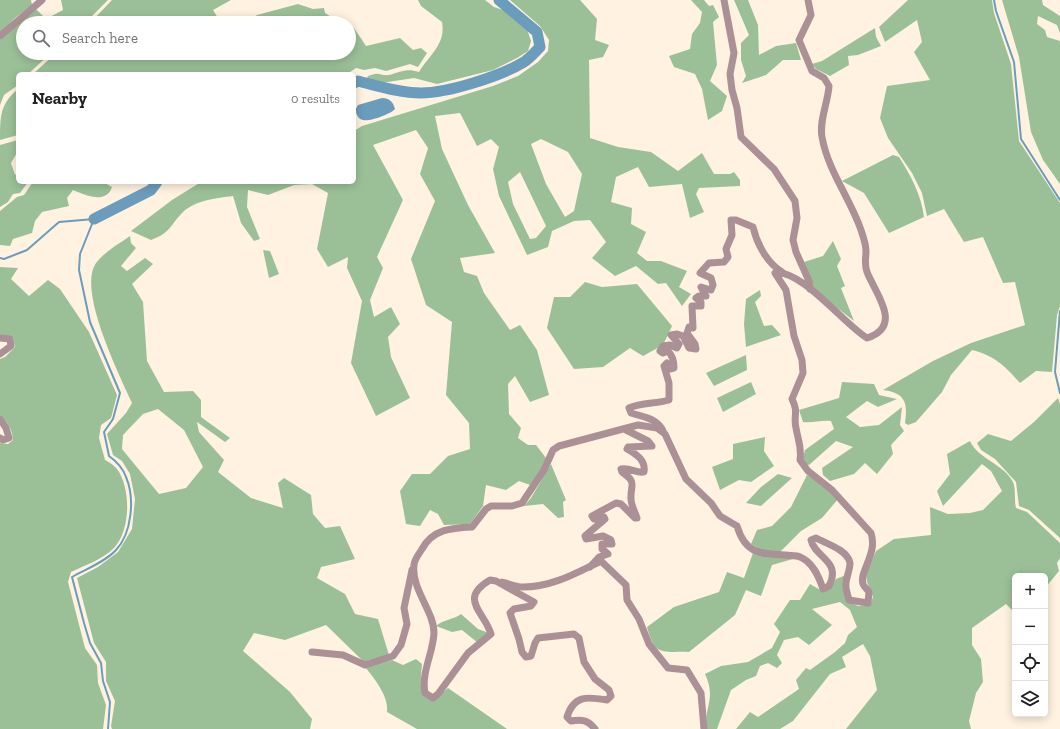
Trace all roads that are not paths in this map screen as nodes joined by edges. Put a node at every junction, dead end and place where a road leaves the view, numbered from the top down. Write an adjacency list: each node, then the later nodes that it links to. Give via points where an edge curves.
1 (42, 0): 4 (street)
2 (724, 0): 8 (street, via 734,53 730,74 732,90 742,137 774,169 795,201 797,218 793,240)
3 (808, 0): 8 (street, via 811,15 799,40 812,71 824,78 829,86 822,136 834,174 861,230 866,250 864,260 867,272 885,311 881,330 867,338 860,334)
4 (23, 16)
5 (16, 22): 6 (street)
6 (0, 36)
7 (782, 272): 8 (street); 13 (street, via 756,240 753,227 731,220 732,235 726,249 728,258 724,262 709,262 700,273 711,278 713,284 711,290 701,287 706,296 696,298 701,302 701,306 692,306 694,328 689,328 687,333 696,349 689,348 683,336 677,334 671,335 679,344 677,348 663,346 660,351 663,354 668,351 672,354 674,362 674,368 670,369 667,364 664,366 669,383 669,400 637,404 629,408 631,413 652,419 661,426); 13 (street, via 775,273 786,290 794,336 802,360 803,372 792,400 797,410 795,426 802,449 800,460 808,471 832,490 871,533 874,540 872,555 863,573 863,584 869,592 868,603 849,600 845,586 850,563 847,557 816,538 810,540 812,544 831,566 832,581 823,589 818,574 800,556 761,553 748,546 741,540 737,526 720,516 711,503 686,479)
8 (810, 289)
9 (0, 338): 10 (street, via 10,338 11,346)
10 (0, 354)
11 (0, 419): 14 (street, via 9,438)
12 (626, 430): 13 (street, via 638,425 648,426 657,428); 15 (street, via 559,446 553,450 544,470 522,503 492,506 486,509 472,527 446,529 431,536); 16 (street, via 648,441 652,446 635,446 627,449 638,454 645,467 644,472 626,468 621,470 632,483 631,499 637,518 621,504 616,503 592,516 594,519 604,517 605,520 585,536 586,539 603,536 611,540 612,544 602,544 602,549 608,554 599,557)
13 (664, 434)
14 (0, 438)
15 (414, 564): 17 (street, via 418,590 434,631 423,683 425,693 432,698 438,694 468,653 491,634 476,609 474,600 476,592 483,584 490,580); 18 (street, via 404,608 407,624 401,645 393,656 364,665 343,655)
16 (590, 567): 17 (street, via 570,577 541,585 522,587); 20 (street, via 601,562 626,585 627,600 639,619 648,644 668,668 687,670 701,693)
17 (496, 581): 19 (street, via 534,602 531,606 514,609 510,613 522,652 526,657 532,656 538,638 574,634 579,638 584,662 595,679 608,690 610,696 607,700 581,698 567,717 571,721 588,721)
18 (312, 652)
19 (595, 729)
20 (704, 729)

